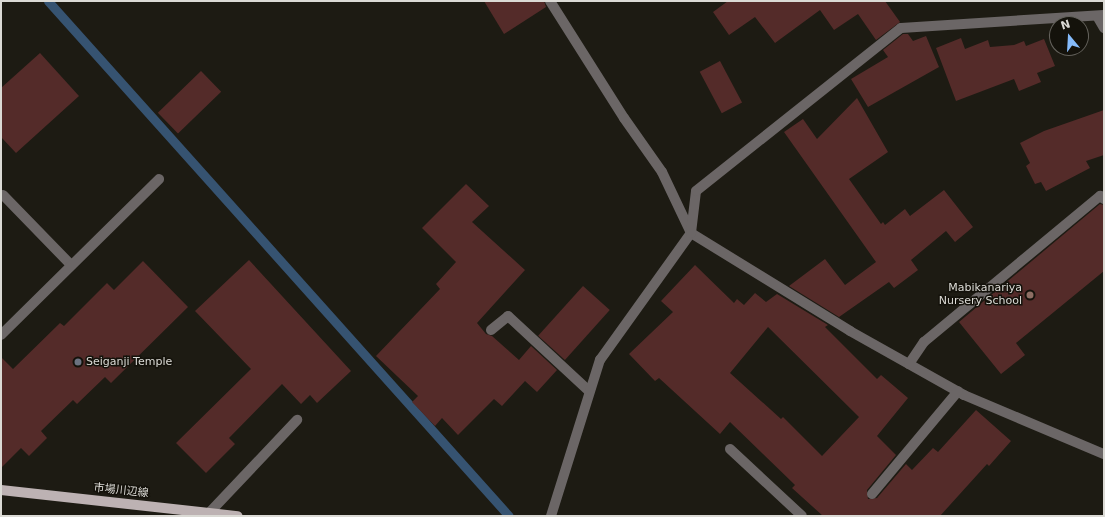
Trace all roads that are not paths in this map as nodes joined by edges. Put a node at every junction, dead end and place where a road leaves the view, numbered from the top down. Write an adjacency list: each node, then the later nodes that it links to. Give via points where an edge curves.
1 (550, 1): 7 (street, via 624,118 662,172)
2 (1101, 16): 3 (street); 7 (street, via 901,28 696,191)
3 (1104, 28)
4 (159, 179): 8 (street)
5 (3, 195): 8 (street)
6 (1104, 199): 11 (street, via 1100,196 930,337)
7 (691, 233): 11 (street); 12 (street, via 600,360)
8 (71, 265): 10 (street)
9 (491, 330): 12 (street, via 508,316)
10 (1, 335)
11 (909, 364): 13 (street)
12 (589, 391): 21 (street)
13 (958, 391): 16 (street); 18 (street)
14 (297, 420): 19 (street)
15 (730, 449): 22 (street)
16 (1104, 454)
17 (1, 490): 19 (main road, 市場川辺線)
18 (872, 494)
19 (210, 512): 20 (main road, 市場川辺線)
20 (238, 516)
21 (551, 516)
22 (802, 516)

